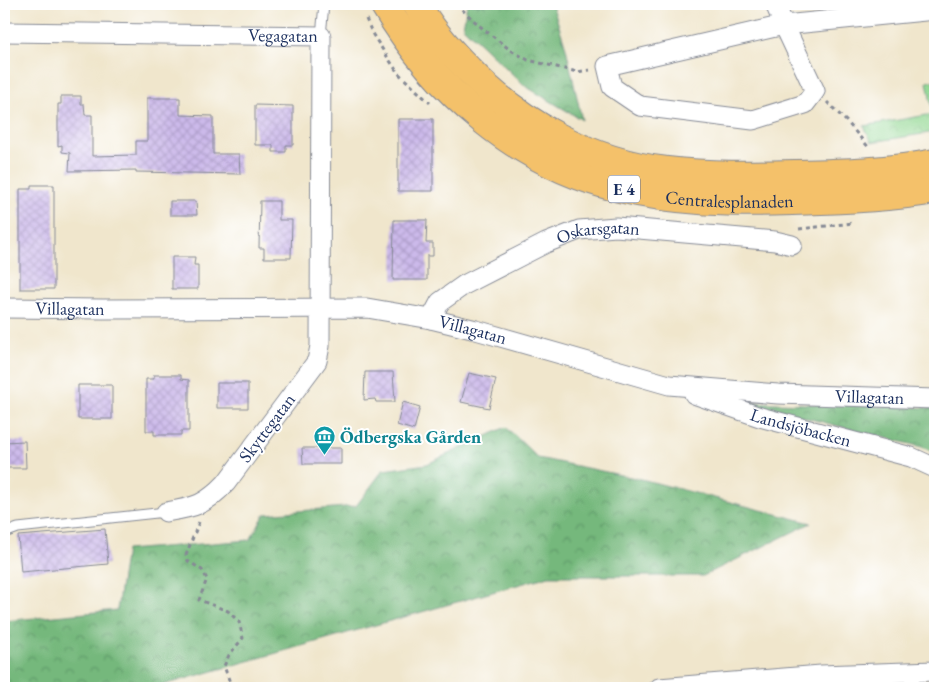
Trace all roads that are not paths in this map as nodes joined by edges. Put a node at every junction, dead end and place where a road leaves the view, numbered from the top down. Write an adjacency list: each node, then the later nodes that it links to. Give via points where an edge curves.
1 (324, 4): 8 (lane)
2 (384, 4): 10 (highway, Centralesplanaden / E 4, via 430,68 466,107 503,136 577,175 617,188 703,201 835,200)
3 (417, 4): 9 (highway, Centralesplanaden / E 4, via 454,54 485,87 550,132 623,162 704,175 831,173)
4 (775, 4): 6 (street)
5 (935, 10): 6 (street)
6 (784, 26): 6 (street, via 815,91 805,104 752,120 640,106 612,87 607,66)
7 (4, 32): 8 (street, Vegagatan)
8 (320, 36): 13 (street, Vegagatan)
9 (935, 163)
10 (935, 190)
11 (792, 245): 14 (street, Oskarsgatan, via 616,227 579,230 546,243 464,285 440,302)
12 (4, 308): 13 (street, Villagatan)
13 (319, 308): 14 (street, Villagatan, via 367,308); 18 (street, Skyttegatan, via 317,361 226,483 200,505)
14 (431, 319): 15 (street, Villagatan)
15 (669, 385): 16 (street, Villagatan, via 778,394); 17 (street, Landsjöbacken, via 760,417 902,455)
16 (935, 399)
17 (935, 468)
18 (166, 512): 19 (lane, via 18,528)
19 (4, 533)
20 (935, 672): 21 (street, via 821,675)
21 (659, 688)

